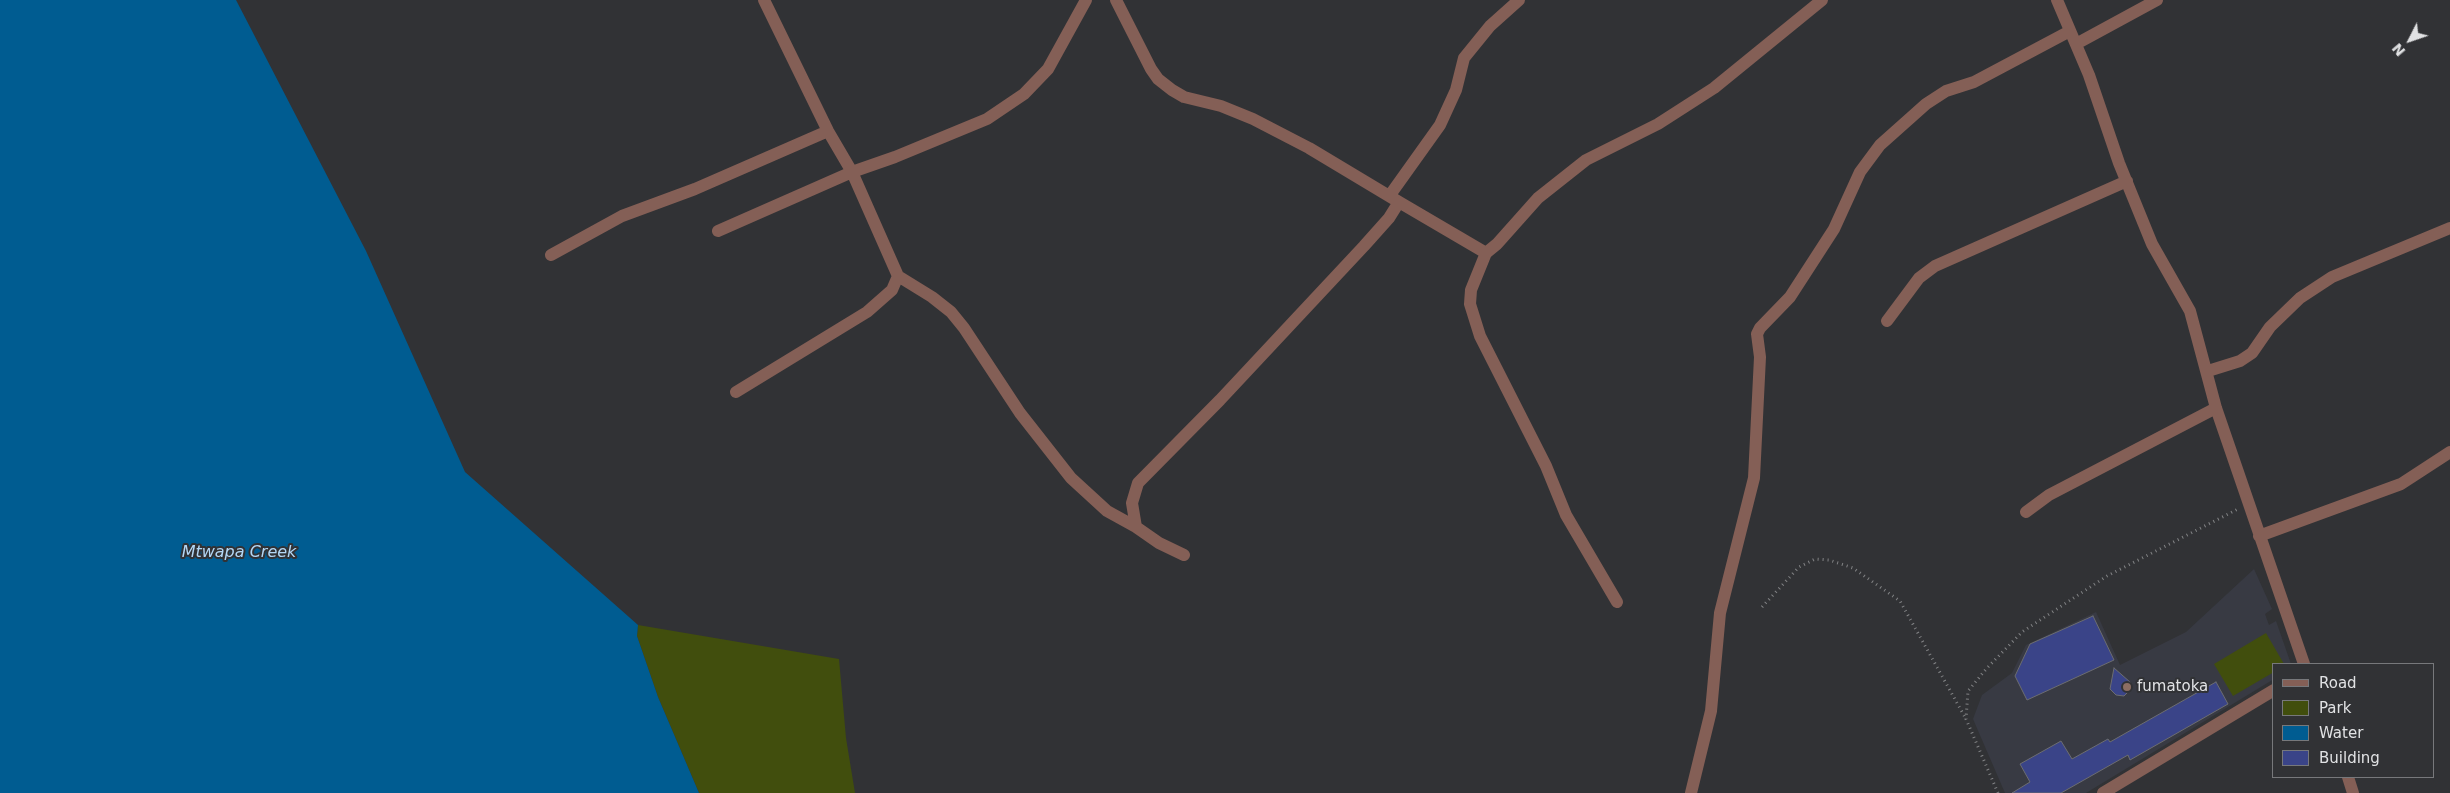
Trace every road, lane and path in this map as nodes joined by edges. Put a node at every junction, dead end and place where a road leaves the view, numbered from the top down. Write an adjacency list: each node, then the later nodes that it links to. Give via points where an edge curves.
1 (764, 0): 10 (street)
2 (1086, 0): 11 (street, via 1048,69 1024,94 987,119)
3 (1116, 0): 13 (street, via 1151,69 1172,90 1252,119 1309,148)
4 (1519, 0): 13 (street, via 1490,26 1464,58 1456,90 1440,125)
5 (1822, 0): 16 (street, via 1714,88 1658,124 1586,160 1538,198)
6 (2057, 0): 8 (street)
7 (2156, 0): 9 (street)
8 (2070, 31): 9 (street); 35 (street, via 1974,82 1946,91 1926,104 1880,145 1860,172 1834,229 1790,297 1757,334 1760,357 1754,478 1720,613 1711,710)
9 (2076, 44): 12 (street)
10 (828, 131): 11 (street); 17 (street, via 696,189 622,216)
11 (852, 172): 15 (street); 18 (street)
12 (2128, 181): 19 (street, via 1934,266 1919,278); 20 (street, via 2152,244 2190,311)
13 (1395, 199): 16 (street); 26 (street, via 1389,218 1364,246 1138,483 1132,504)
14 (2450, 228): 20 (street, via 2332,277 2300,298 2270,327 2252,353 2240,361)
15 (718, 231)
16 (1486, 253): 29 (street, via 1471,290 1470,304 1480,336 1546,466 1566,515)
17 (551, 255)
18 (898, 276): 21 (street, via 892,290 867,312); 26 (street, via 951,312 1020,413 1071,478 1107,511)
19 (1888, 321)
20 (2208, 371): 22 (street)
21 (736, 392)
22 (2216, 408): 24 (street); 25 (street, via 2049,495)
23 (2450, 452): 27 (street, via 2401,484)
24 (2248, 504): 27 (street); 33 (path, via 2107,576 2022,632 1968,691)
25 (2026, 512)
26 (1136, 527): 28 (street)
27 (2259, 536): 31 (street)
28 (1184, 555)
29 (1617, 602)
30 (1762, 607): 33 (path, via 1799,567 1814,560 1829,560 1853,568 1900,601)
31 (2304, 663)
32 (2272, 691): 37 (street)
33 (1966, 719): 36 (path)
34 (2348, 778): 38 (street)
35 (1691, 793)
36 (1998, 793)
37 (2103, 793)
38 (2354, 793)

